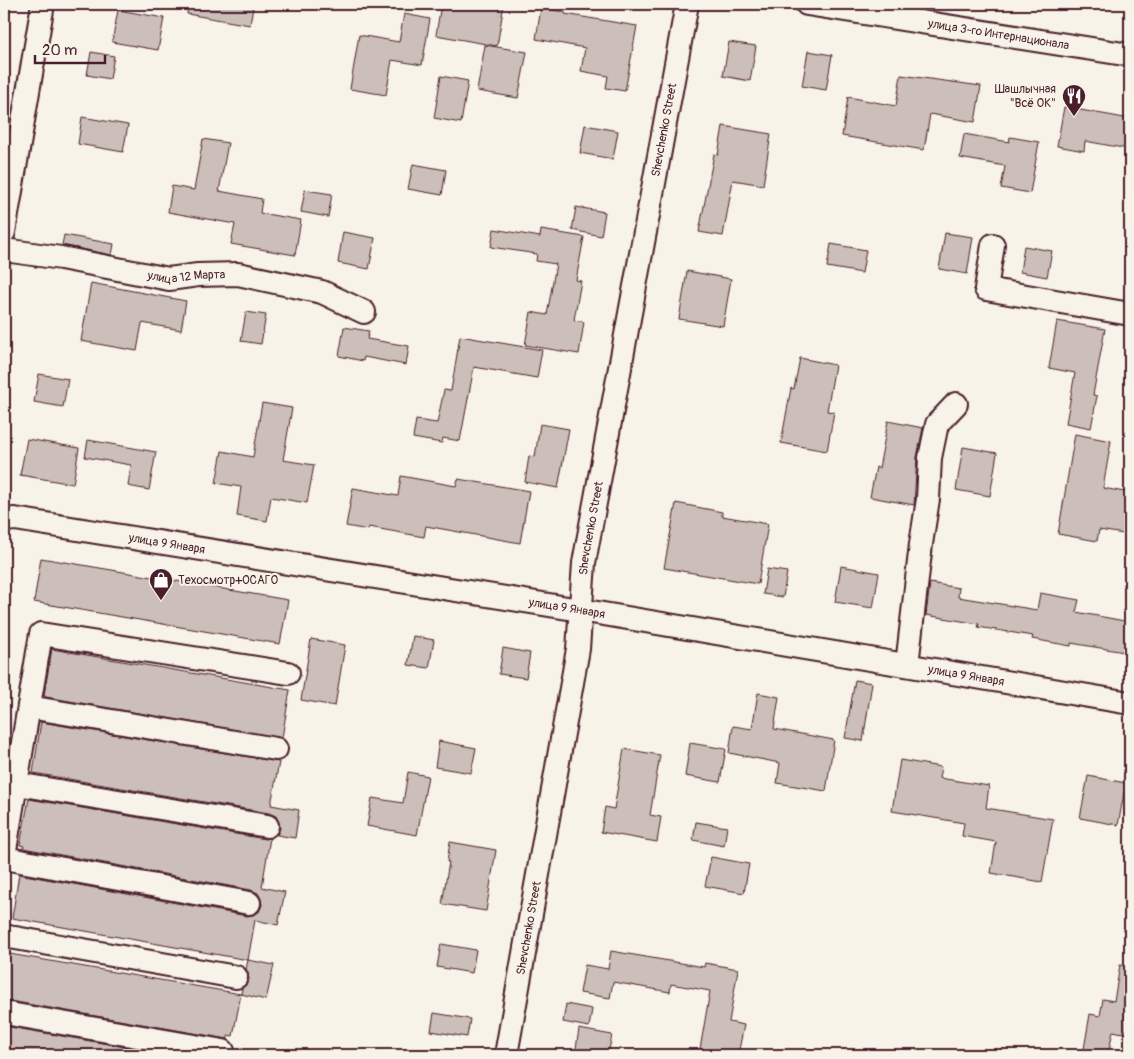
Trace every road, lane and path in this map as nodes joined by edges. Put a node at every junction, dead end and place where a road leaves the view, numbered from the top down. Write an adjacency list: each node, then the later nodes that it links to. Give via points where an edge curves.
1 (43, 4): 5 (street)
2 (687, 4): 12 (street, Shevchenko Street, via 584,563)
3 (807, 4): 4 (street, улица 3-го Интернационала)
4 (1130, 55)
5 (4, 232)
6 (993, 245): 9 (street, via 986,290)
7 (4, 250): 8 (street, улица 12 Марта, via 169,278 238,274 322,292)
8 (364, 312)
9 (1130, 314)
10 (956, 404): 13 (street, via 938,424 930,458 928,499)
11 (4, 520): 12 (street, улица 9 Января)
12 (580, 610): 13 (street, улица 9 Января); 26 (street, Shevchenko Street, via 578,650)
13 (907, 665): 15 (street, улица 9 Января)
14 (288, 673): 16 (street, via 41,634)
15 (1130, 703)
16 (29, 707): 17 (street); 18 (street)
17 (276, 749)
18 (17, 784): 19 (street); 20 (street)
19 (267, 826)
20 (4, 857): 21 (street)
21 (249, 903)
22 (4, 936): 23 (street)
23 (236, 977)
24 (4, 1013): 25 (street)
25 (223, 1051)
26 (506, 1055)

